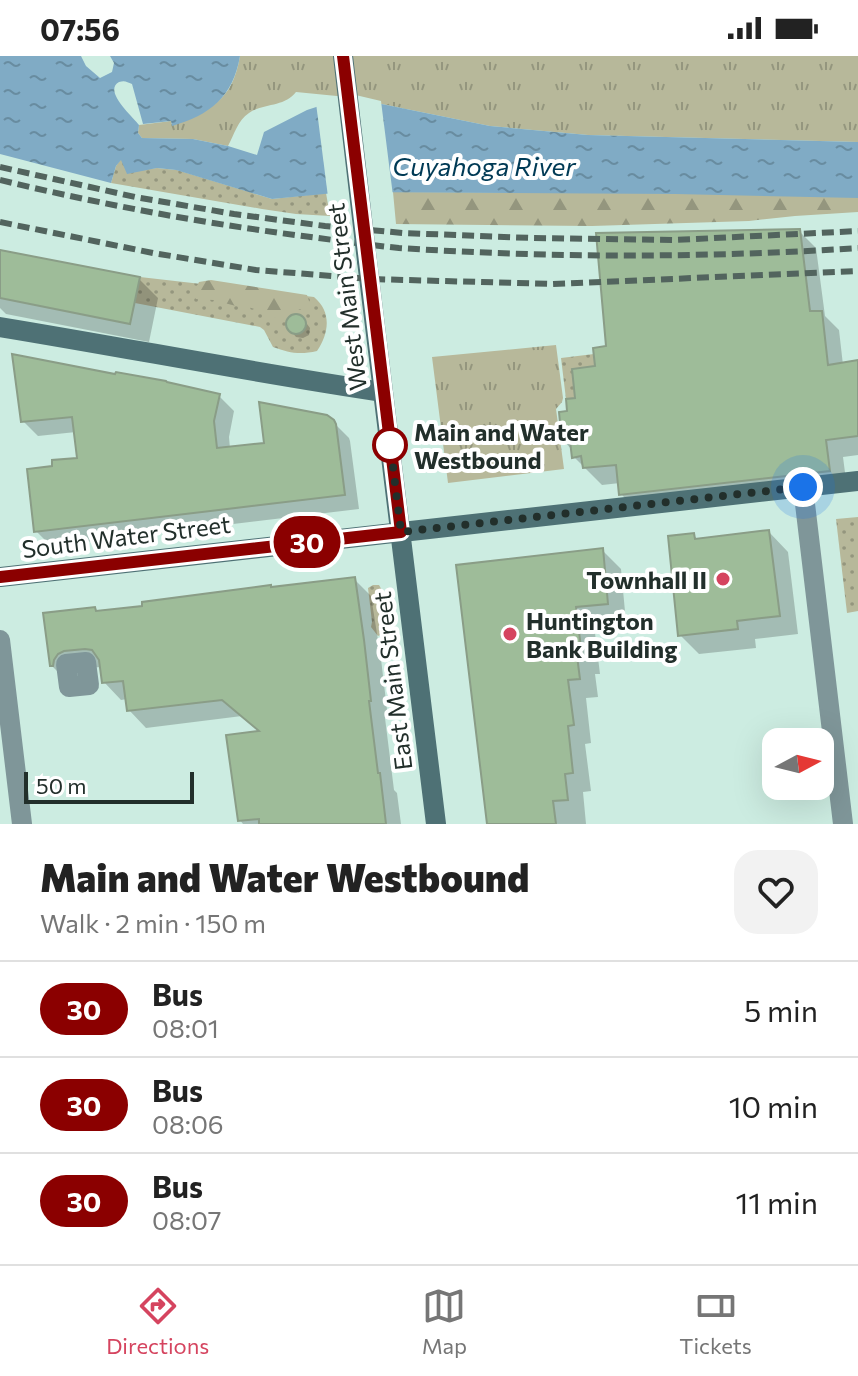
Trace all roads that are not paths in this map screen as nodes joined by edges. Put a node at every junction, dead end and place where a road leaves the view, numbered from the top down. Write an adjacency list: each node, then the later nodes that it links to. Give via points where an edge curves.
1 (343, 56): 3 (main road, West Main Street, bridge)
2 (0, 327): 3 (main road)
3 (383, 392): 6 (main road, West Main Street)
4 (858, 481): 5 (main road, South Water Street)
5 (803, 487): 6 (main road, South Water Street); 11 (street)
6 (401, 532): 7 (main road, South Water Street); 10 (main road, East Main Street)
7 (0, 577)
8 (0, 640): 9 (street)
9 (22, 824)
10 (436, 824)
11 (843, 824)

